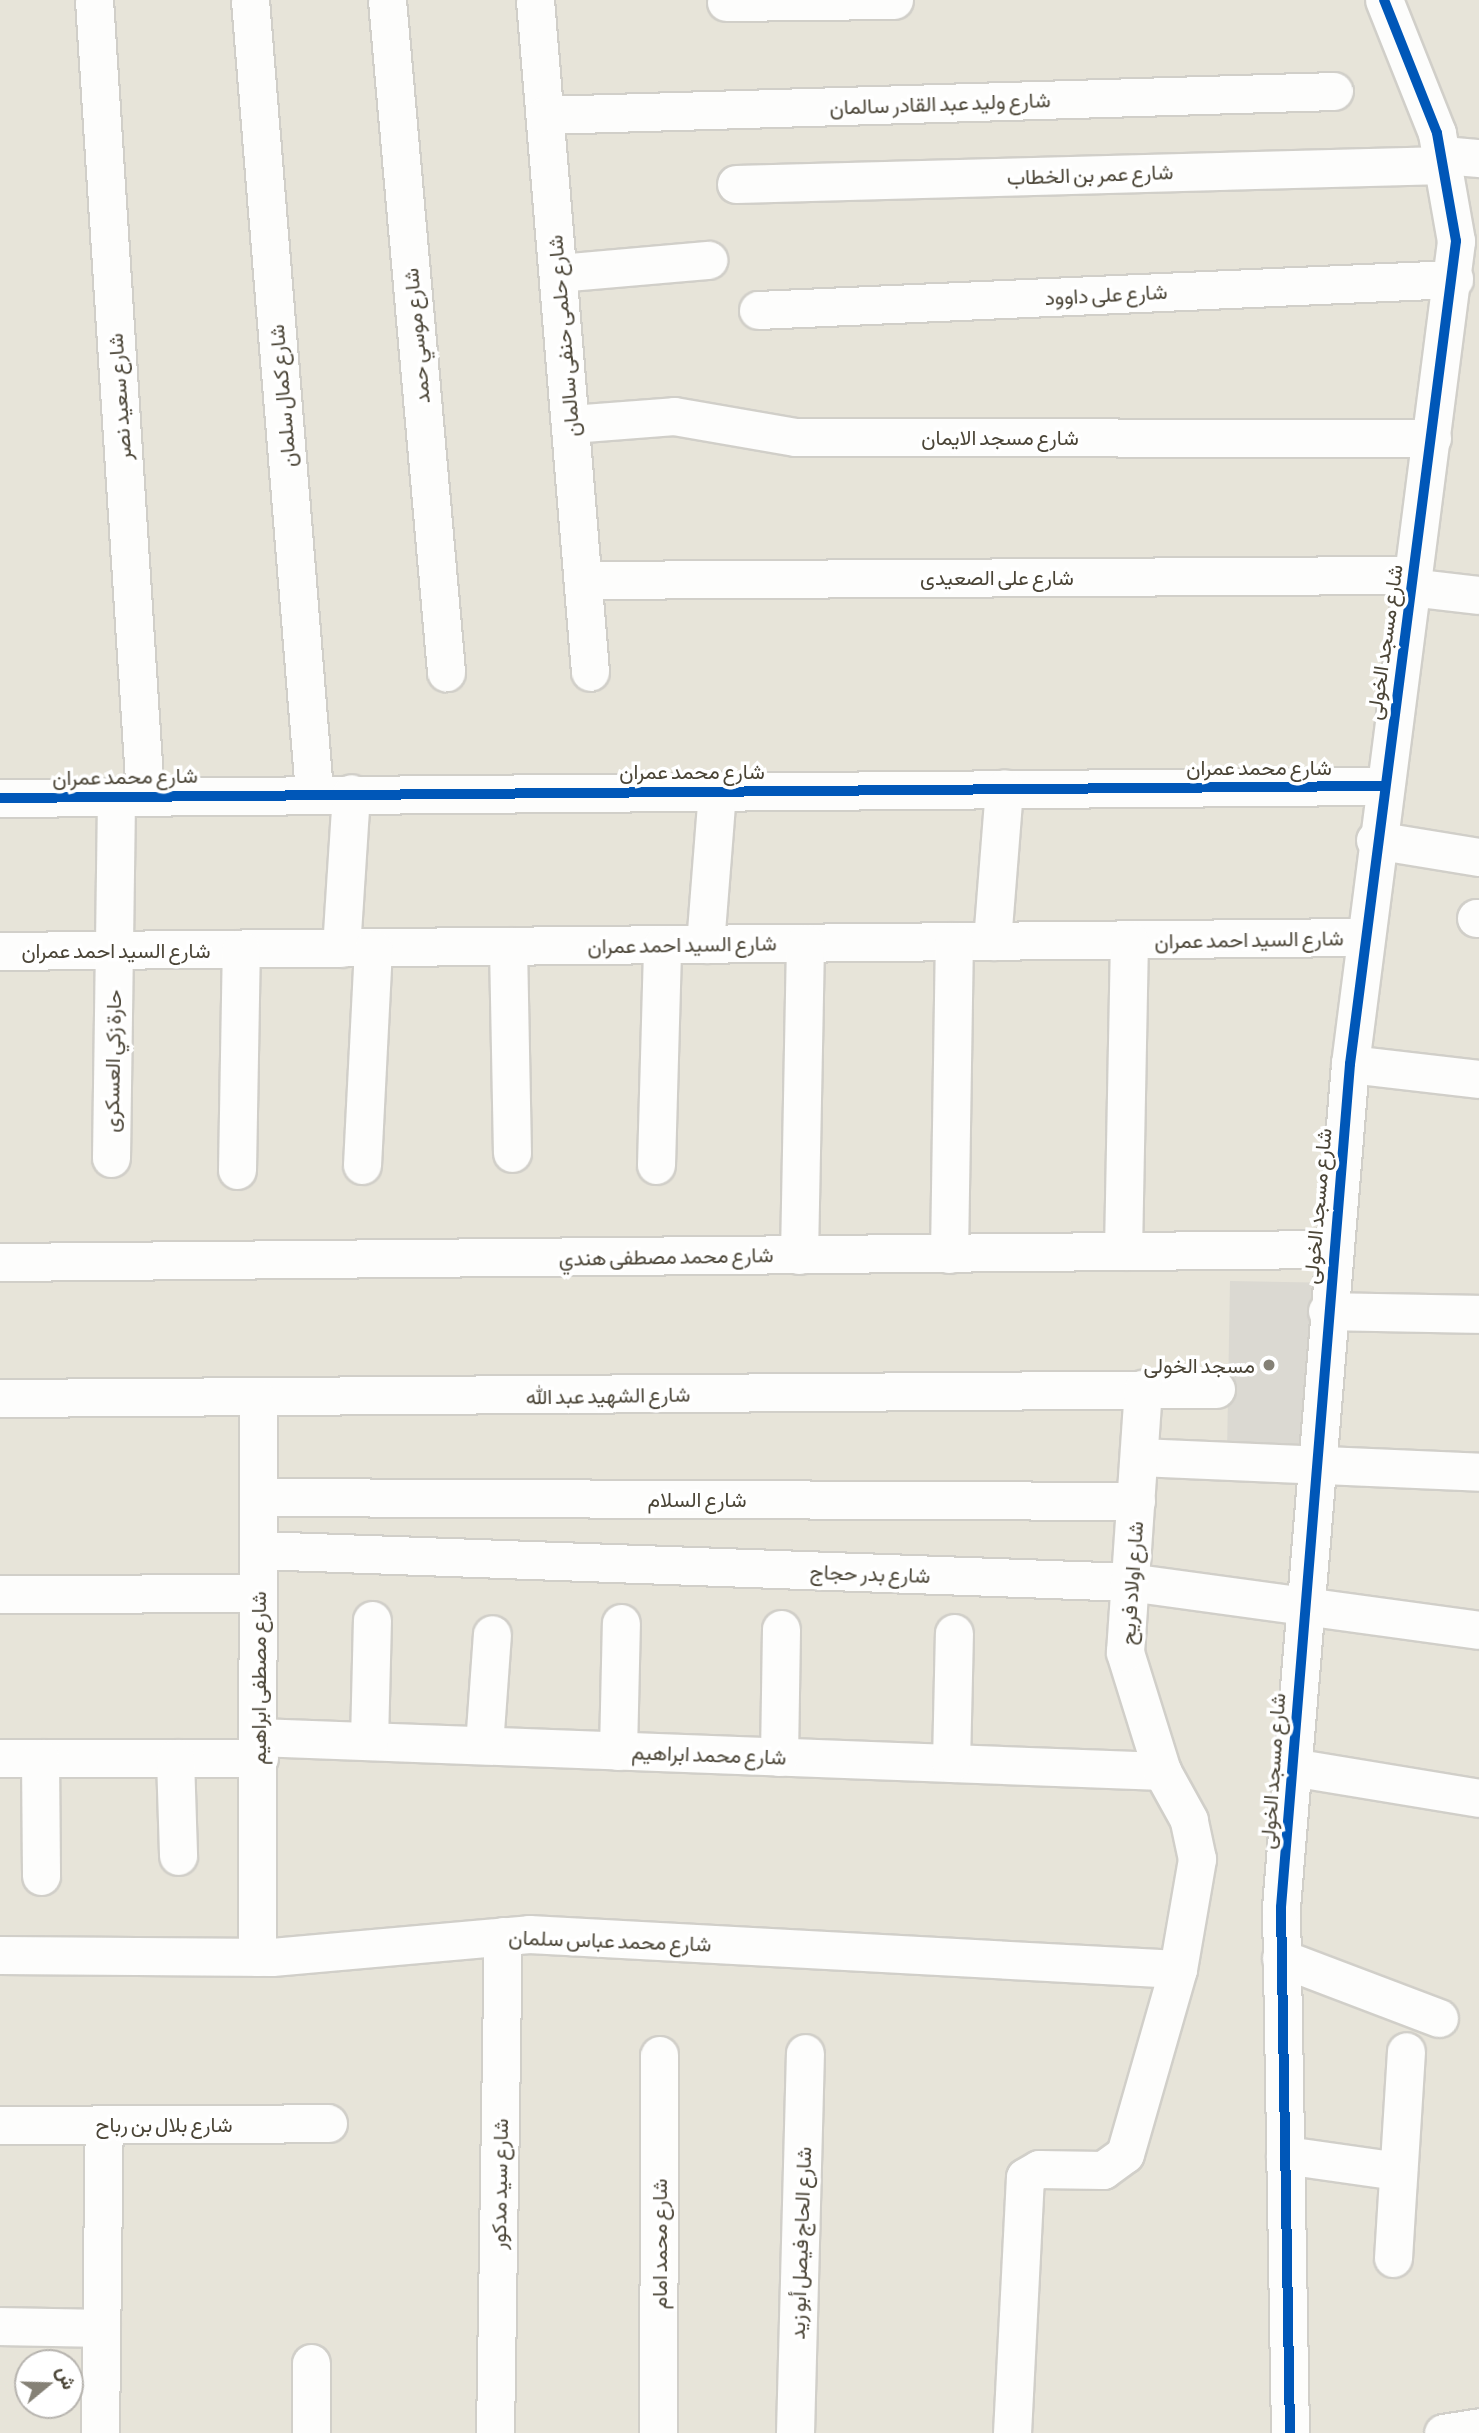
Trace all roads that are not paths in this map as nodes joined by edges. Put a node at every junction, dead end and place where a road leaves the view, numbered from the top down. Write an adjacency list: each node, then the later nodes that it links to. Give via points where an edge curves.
1 (94, 0): 28 (street, شارع سعيد نصر)
2 (250, 0): 26 (street, شارع كمال سلمان)
3 (387, 0): 21 (street, شارع موسي حمد)
4 (535, 0): 9 (street, شارع حلمى حنفى سالمان)
5 (894, 0): 7 (street)
6 (1384, 0): 10 (street, شارع مسجد الخولى)
7 (726, 2)
8 (1334, 91): 9 (street, شارع وليد عبد القادر سالمان)
9 (545, 115): 13 (street, شارع حلمى حنفى سالمان)
10 (1456, 159): 11 (street, شارع عمر بن الخطاب); 14 (street, شارع مسجد الخولى)
11 (736, 184)
12 (708, 260): 13 (street)
13 (558, 273): 16 (street, شارع حلمى حنفى سالمان)
14 (1454, 279): 15 (street, شارع على داوود); 17 (street, شارع مسجد الخولى)
15 (758, 310)
16 (571, 424): 17 (street, شارع مسجد الايمان, via 674,416 795,437); 18 (street, شارع حلمى حنفى سالمان)
17 (1432, 438): 19 (street, شارع مسجد الخولى)
18 (583, 580): 19 (street, شارع على الصعيدى); 22 (street, شارع حلمى حنفى سالمان)
19 (1411, 581): 20 (street, شارع على الصعيدى); 23 (street, شارع مسجد الخولى)
20 (1479, 594)
21 (446, 672)
22 (590, 672)
23 (1384, 786): 24 (street, شارع محمد عمران); 30 (street, شارع مسجد الخولى)
24 (1004, 788): 25 (street, شارع محمد عمران); 34 (street)
25 (717, 790): 27 (street, شارع محمد عمران); 38 (street)
26 (314, 792): 27 (street, شارع محمد عمران); 28 (street, شارع محمد عمران)
27 (351, 793): 40 (street)
28 (131, 795): 29 (street, شارع محمد عمران); 42 (street, حارة زكي العسكرى)
29 (0, 798)
30 (1375, 841): 31 (street); 32 (street, شارع مسجد الخولى)
31 (1479, 857)
32 (1365, 937): 33 (street, شارع السيد احمد عمران); 44 (street, شارع مسجد الخولى)
33 (1129, 940): 34 (street, شارع السيد احمد عمران); 52 (street)
34 (992, 941): 35 (street, شارع السيد احمد عمران)
35 (954, 942): 36 (street, شارع السيد احمد عمران); 53 (street)
36 (805, 943): 38 (street, شارع السيد احمد عمران); 54 (street)
37 (662, 944): 38 (street, شارع السيد احمد عمران); 39 (street, شارع السيد احمد عمران); 49 (street)
38 (705, 944)
39 (508, 946): 40 (street, شارع السيد احمد عمران); 46 (street)
40 (357, 948): 41 (street, شارع السيد احمد عمران); 48 (street)
41 (241, 949): 42 (street, شارع السيد احمد عمران); 50 (street)
42 (114, 950): 43 (street, شارع السيد احمد عمران); 47 (street, حارة زكي العسكرى)
43 (0, 951)
44 (1350, 1064): 45 (street); 51 (street, شارع مسجد الخولى)
45 (1479, 1079)
46 (512, 1153)
47 (111, 1158)
48 (362, 1165)
49 (656, 1165)
50 (237, 1170)
51 (1332, 1250): 52 (street, شارع محمد مصطفى هندي); 56 (street, شارع مسجد الخولى)
52 (1123, 1251): 53 (street, شارع محمد مصطفى هندي)
53 (949, 1254): 54 (street, شارع محمد مصطفى هندي)
54 (799, 1255): 55 (street, شارع محمد مصطفى هندي)
55 (0, 1262)
56 (1327, 1311): 57 (street); 63 (street, شارع مسجد الخولى)
57 (1479, 1314)
58 (1143, 1389): 59 (street, شارع الشهيد عبد الله); 61 (street, شارع الشهيد عبد الله); 62 (street, شارع اولاد فريح)
59 (1216, 1389)
60 (0, 1398): 61 (street, شارع الشهيد عبد الله)
61 (258, 1399): 65 (street, شارع مصطفى ابراهيم)
62 (1140, 1457): 63 (street); 66 (street, شارع اولاد فريح)
63 (1315, 1466): 64 (street); 71 (street, شارع مسجد الخولى)
64 (1479, 1472)
65 (258, 1497): 66 (street, شارع السلام); 67 (street, شارع مصطفى ابراهيم)
66 (1136, 1501): 68 (street, شارع اولاد فريح)
67 (258, 1550): 68 (street, شارع بدر حجاج); 69 (street, شارع مصطفى ابراهيم)
68 (1129, 1582): 71 (street, شارع بدر حجاج); 88 (street, شارع اولاد فريح, via 1125,1652)
69 (258, 1593): 70 (street); 80 (street, شارع مصطفى ابراهيم)
70 (0, 1594)
71 (1305, 1602): 75 (street, شارع بدر حجاج); 87 (street, شارع مسجد الخولى)
72 (372, 1620): 78 (street)
73 (621, 1623): 81 (street)
74 (781, 1629): 82 (street)
75 (1479, 1630)
76 (954, 1633): 86 (street)
77 (492, 1634): 79 (street)
78 (369, 1741): 79 (street, شارع محمد ابراهيم); 80 (street, شارع محمد ابراهيم)
79 (484, 1745): 81 (street, شارع محمد ابراهيم)
80 (258, 1748): 85 (street, شارع محمد ابراهيم); 94 (street, شارع مصطفى ابراهيم)
81 (618, 1751): 82 (street, شارع محمد ابراهيم)
82 (779, 1757): 86 (street, شارع محمد ابراهيم)
83 (0, 1758): 84 (street, شارع محمد ابراهيم)
84 (40, 1758): 85 (street, شارع محمد ابراهيم); 91 (street)
85 (175, 1758): 90 (street)
86 (951, 1763): 88 (street, شارع محمد ابراهيم)
87 (1292, 1767): 89 (street); 95 (street, شارع مسجد الخولى)
88 (1161, 1771): 96 (street, شارع اولاد فريح, via 1196,1841)
89 (1479, 1798)
90 (178, 1856)
91 (41, 1876)
92 (503, 1936): 94 (street, شارع محمد عباس سلمان); 96 (street, شارع محمد عباس سلمان); 112 (street, شارع سيد مدكور)
93 (0, 1955): 94 (street, شارع محمد عباس سلمان)
94 (257, 1957)
95 (1281, 1958): 97 (street); 104 (street, شارع مسجد الخولى)
96 (1178, 1969): 115 (street, شارع اولاد فريح, via 1120,2161 1103,2170 1039,2169 1025,2177)
97 (1439, 2018)
98 (1406, 2051): 105 (street)
99 (805, 2053): 114 (street, شارع الحاج فيصل أبو زيد)
100 (659, 2055): 113 (street, شارع محمد امام)
101 (328, 2123): 103 (street, شارع بلال بن رباح)
102 (0, 2124): 103 (street, شارع بلال بن رباح)
103 (104, 2124): 108 (street)
104 (1285, 2155): 105 (street); 116 (street, شارع مسجد الخولى)
105 (1398, 2171): 106 (street)
106 (1393, 2258)
107 (0, 2326): 108 (street)
108 (102, 2328): 110 (street)
109 (311, 2363): 111 (street)
110 (100, 2433)
111 (311, 2433)
112 (495, 2433)
113 (658, 2433)
114 (794, 2433)
115 (1012, 2433)
116 (1290, 2433)

